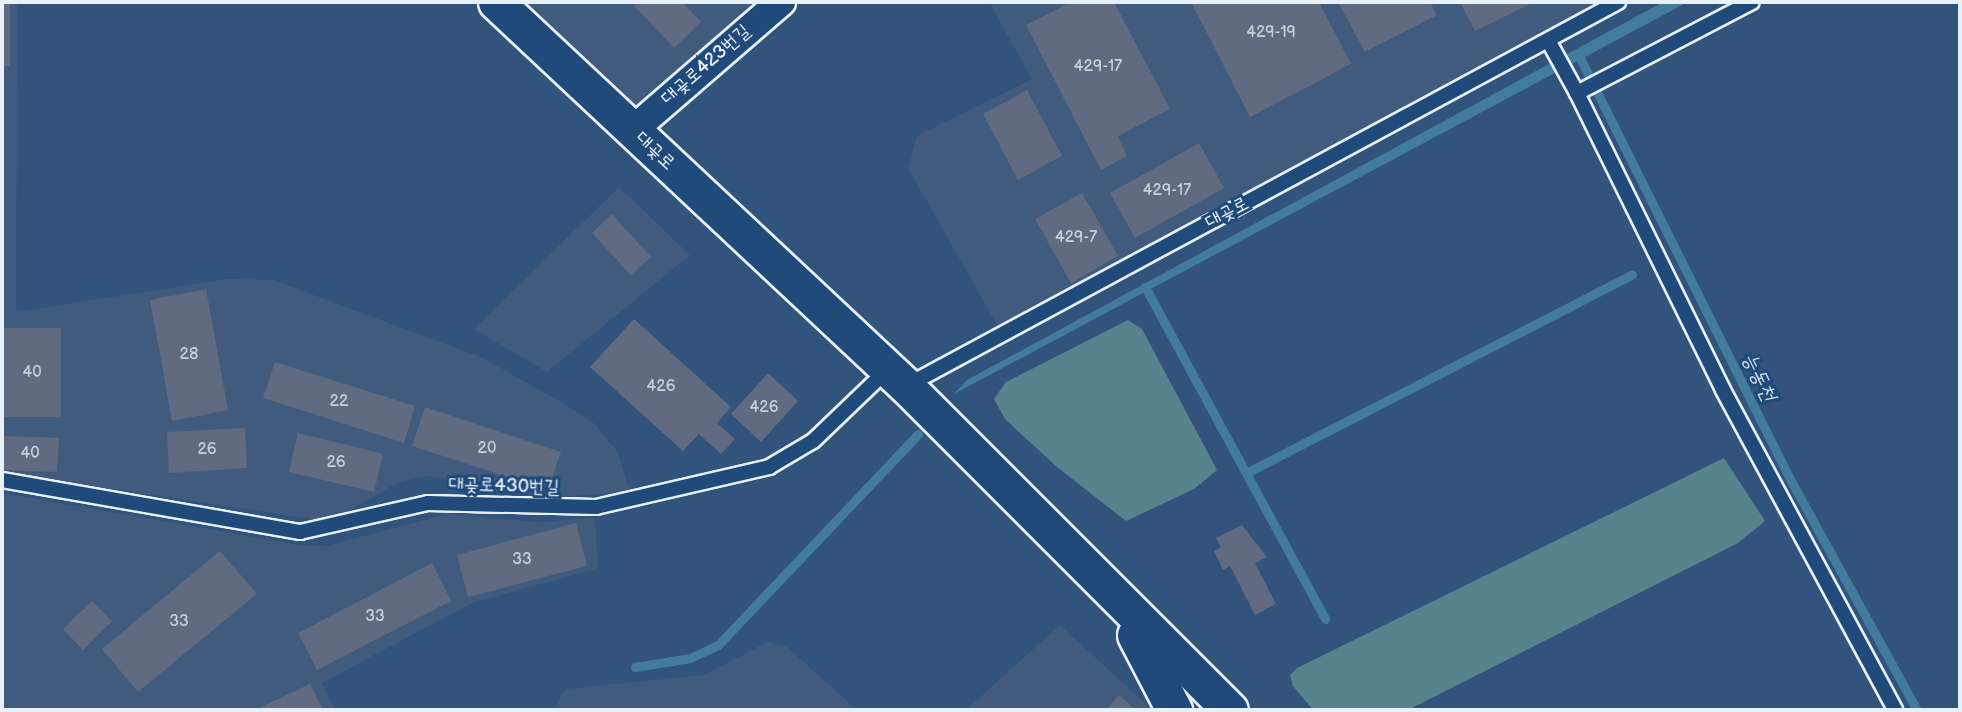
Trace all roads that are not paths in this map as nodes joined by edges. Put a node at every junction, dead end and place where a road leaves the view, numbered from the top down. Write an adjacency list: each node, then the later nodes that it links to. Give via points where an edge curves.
1 (496, 2): 7 (street, 대곶로)
2 (781, 2): 7 (street, 대곶로423번길)
3 (1618, 2): 5 (lane, 대곶로)
4 (1752, 2): 6 (lane, via 1604,79)
5 (1550, 45): 6 (lane); 8 (lane, 대곶로)
6 (1577, 88): 13 (lane, via 1723,390)
7 (633, 130): 8 (street, 대곶로)
8 (897, 378): 9 (lane, 대곶로430번길, via 813,441 769,467 596,507 428,503 300,532); 10 (street, 대곶로)
9 (2, 480)
10 (1096, 576): 11 (street, via 1156,666); 12 (street, 대곶로)
11 (1174, 710)
12 (1230, 710)
13 (1895, 710)

